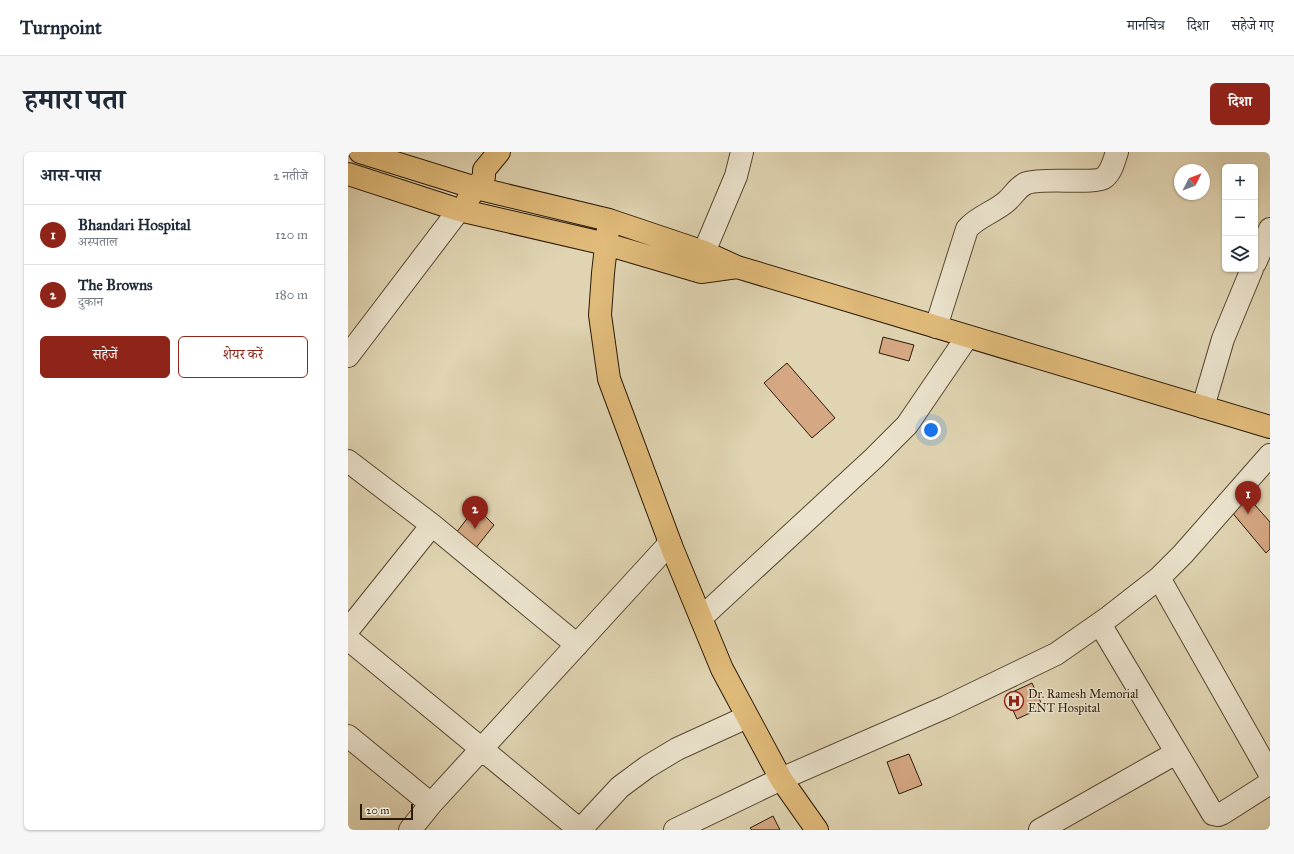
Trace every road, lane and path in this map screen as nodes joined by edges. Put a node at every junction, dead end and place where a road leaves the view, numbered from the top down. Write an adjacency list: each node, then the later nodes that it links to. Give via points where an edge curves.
1 (360, 152): 6 (main road)
2 (499, 152): 6 (main road)
3 (742, 152): 11 (street, via 736,176)
4 (1117, 152): 15 (street, via 1105,177 1098,180 1026,183 1008,201 973,222 967,229)
5 (348, 174): 7 (main road)
6 (475, 181): 7 (main road); 8 (main road)
7 (453, 208): 10 (main road); 16 (street); 18 (street)
8 (609, 220): 10 (main road); 11 (main road)
9 (1270, 229): 12 (street)
10 (606, 244): 13 (main road, via 701,272); 24 (main road, via 600,315 609,380)
11 (704, 252): 13 (main road)
12 (1258, 255)
13 (737, 267): 15 (main road)
14 (1251, 272): 19 (street, via 1223,339)
15 (936, 327): 19 (main road)
16 (348, 336)
17 (963, 343): 26 (street, via 907,425)
18 (348, 356)
19 (1203, 407): 20 (main road)
20 (1270, 427)
21 (1270, 455): 25 (street)
22 (348, 461): 23 (street)
23 (432, 525): 28 (street); 30 (street)
24 (670, 543): 26 (main road); 30 (street)
25 (1159, 578): 27 (street); 35 (street)
26 (701, 618): 31 (main road, via 722,669)
27 (1100, 624): 34 (street); 36 (street, via 1056,654 946,707)
28 (348, 630)
29 (348, 639): 33 (street)
30 (577, 645): 33 (street)
31 (747, 717): 36 (main road); 40 (street, via 677,749 647,766 620,787)
32 (348, 736): 38 (street)
33 (482, 749): 38 (street); 40 (street)
34 (1176, 753): 37 (street, via 1213,814 1223,813); 43 (street)
35 (1270, 774)
36 (781, 778): 41 (street); 42 (main road)
37 (1270, 783)
38 (431, 804): 39 (street)
39 (410, 830)
40 (580, 830)
41 (675, 830)
42 (816, 830)
43 (1040, 830)

